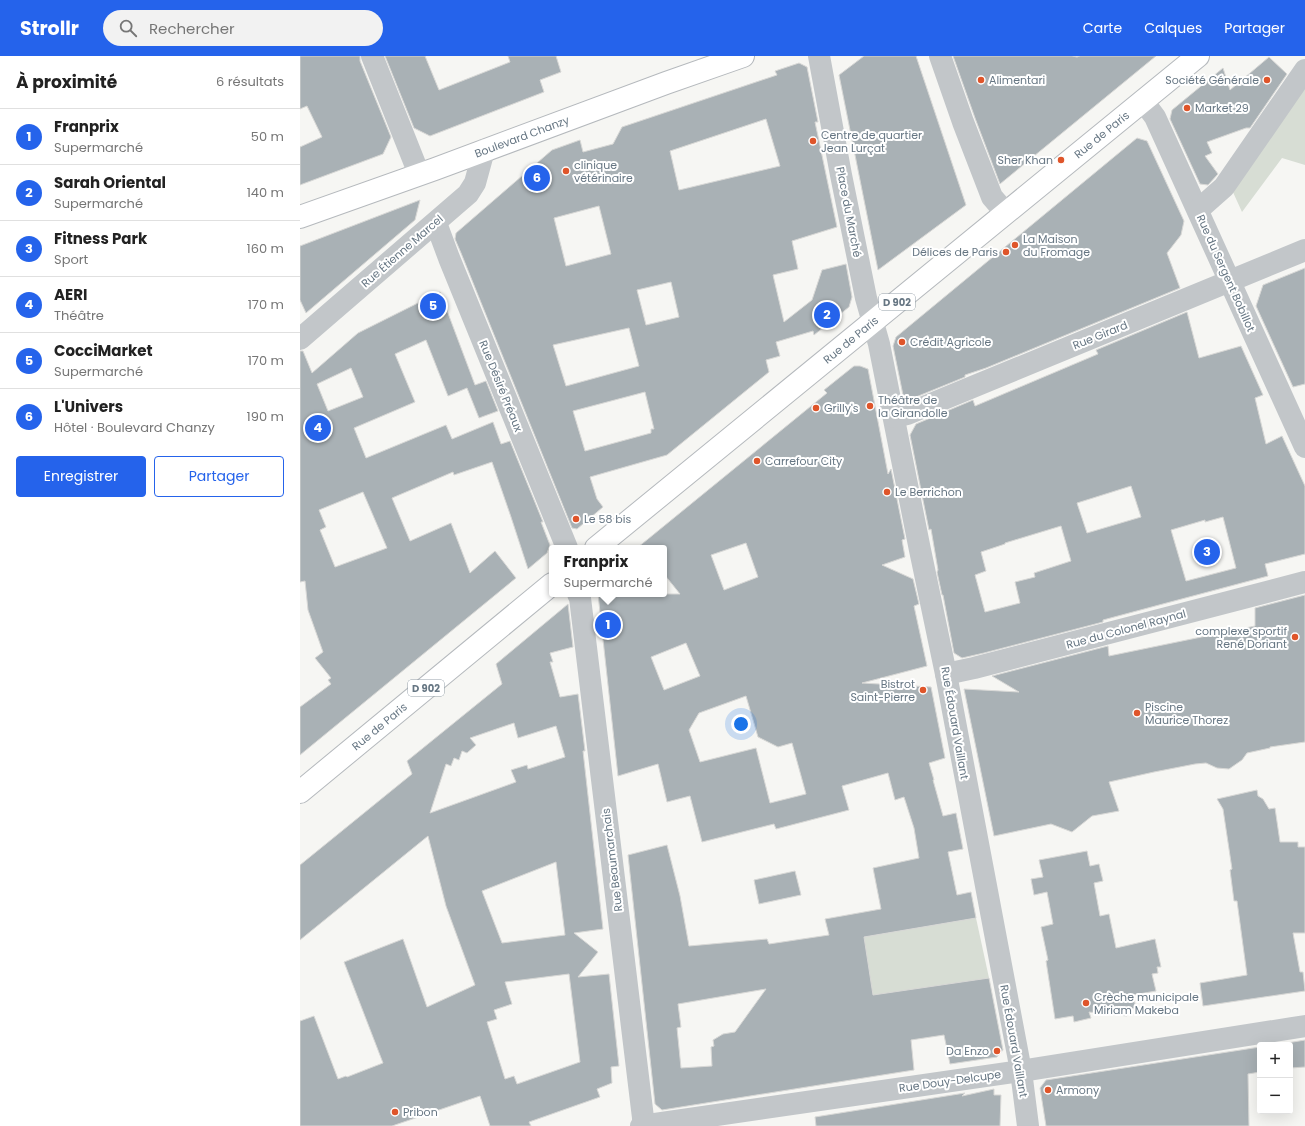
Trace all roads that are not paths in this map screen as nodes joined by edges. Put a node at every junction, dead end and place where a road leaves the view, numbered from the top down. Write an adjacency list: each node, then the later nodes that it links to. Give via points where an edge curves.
1 (372, 56): 9 (street)
2 (743, 56): 8 (main road, Boulevard Chanzy)
3 (819, 56): 16 (street, Place du Marché)
4 (940, 56): 11 (street, via 992,197)
5 (1198, 56): 7 (main road, Rue de Paris / D 902)
6 (1305, 70): 10 (street, via 1224,187)
7 (1143, 101): 10 (street, Rue du Sergent Bobillot, via 1155,117); 11 (main road, Rue de Paris / D 902)
8 (484, 150): 9 (main road, Boulevard Chanzy); 13 (street, Rue Étienne Marcel, via 475,183 468,194)
9 (419, 174): 12 (main road, Boulevard Chanzy)
10 (1198, 210): 15 (street, Rue du Sergent Bobillot)
11 (1005, 212): 16 (main road, Rue de Paris / D 902)
12 (300, 217)
13 (436, 223): 17 (street, Rue Étienne Marcel); 20 (street, Rue Désiré Préaux)
14 (1305, 250): 15 (street, Rue Girard)
15 (1230, 282): 18 (street, Rue Girard); 19 (street, Rue du Sergent Bobillot)
16 (872, 321): 18 (street, Rue Édouard Vaillant); 21 (main road, Rue de Paris / D 902)
17 (300, 339)
18 (894, 417): 25 (street, Rue Édouard Vaillant)
19 (1305, 447)
20 (566, 545)
21 (600, 545)
22 (1305, 582): 25 (street, Rue du Colonel Raynal)
23 (549, 586): 26 (main road, Rue de Paris / D 902)
24 (579, 597): 29 (street, Rue Beaumarchais)
25 (946, 674): 28 (street, Rue Édouard Vaillant)
26 (300, 792)
27 (1305, 1026): 28 (street, Rue Douy-Delcupe)
28 (1021, 1071): 29 (street, Rue Douy-Delcupe); 30 (street, Rue Édouard Vaillant)
29 (643, 1126)
30 (1028, 1126)

